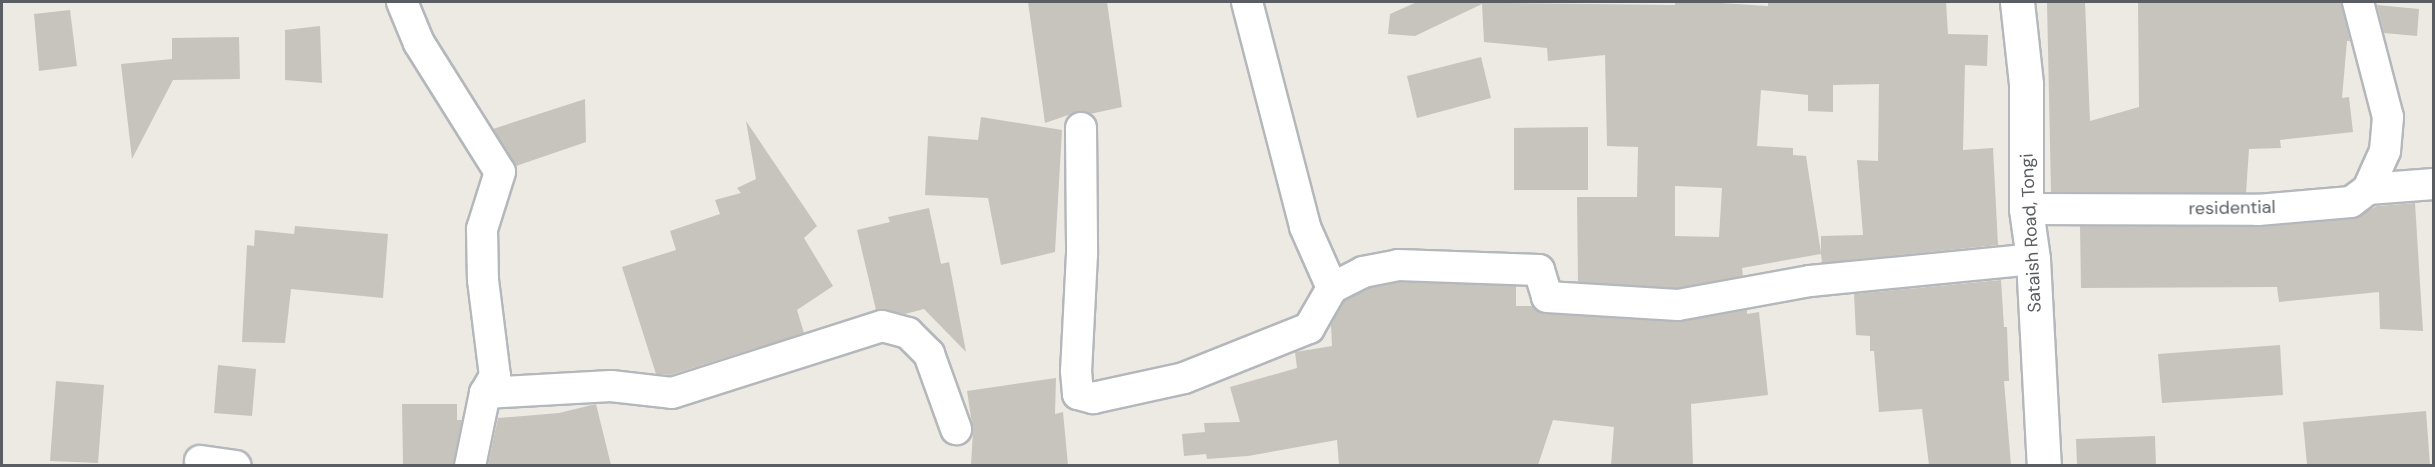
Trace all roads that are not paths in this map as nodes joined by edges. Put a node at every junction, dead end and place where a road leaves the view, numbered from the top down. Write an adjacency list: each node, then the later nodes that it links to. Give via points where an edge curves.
1 (402, 2): 11 (street, via 419,43 500,172 482,228 483,280 495,375)
2 (1247, 2): 10 (street, via 1305,227)
3 (2017, 2): 8 (street, Sataish Road, Tongi, via 2025,84)
4 (2358, 2): 7 (street, via 2388,117 2385,151)
5 (1081, 128): 10 (street, via 1078,394 1093,398 1117,395 1184,378 1309,328)
6 (2433, 184): 7 (street, residential)
7 (2368, 189): 8 (street, residential, via 2350,202 2258,210)
8 (2026, 209): 9 (street, Sataish Road, Tongi)
9 (2032, 259): 10 (street, via 1810,281 1678,305 1547,297 1539,270 1398,265 1363,272); 16 (street, Sataish Road, Tongi)
10 (1332, 288)
11 (485, 393): 12 (street, via 610,386 672,393 882,326 908,333 929,354); 14 (street)
12 (956, 429)
13 (200, 461): 15 (street)
14 (470, 462)
15 (236, 465)
16 (2044, 465)

